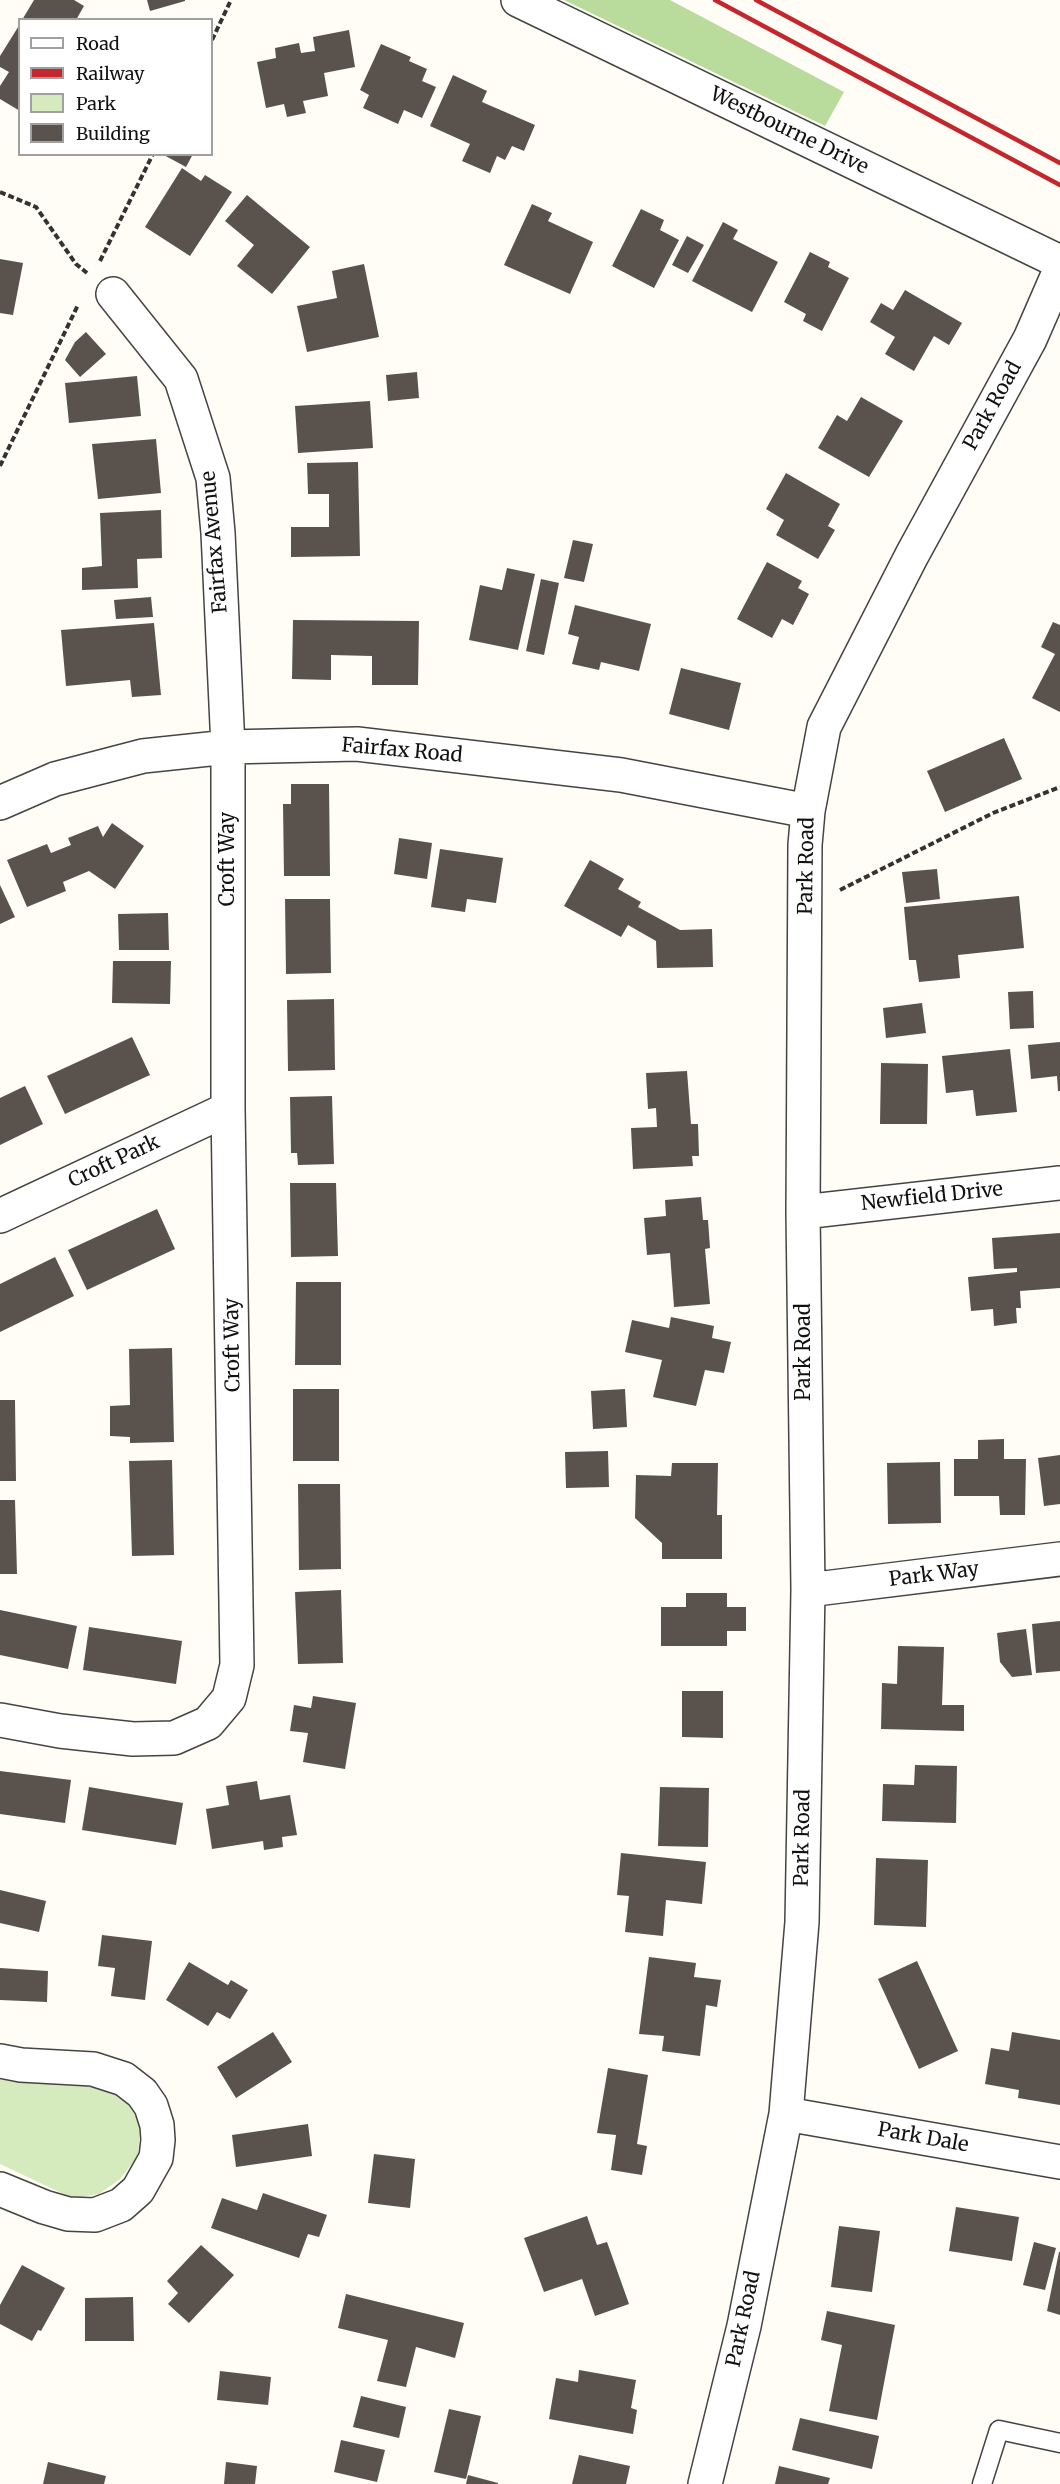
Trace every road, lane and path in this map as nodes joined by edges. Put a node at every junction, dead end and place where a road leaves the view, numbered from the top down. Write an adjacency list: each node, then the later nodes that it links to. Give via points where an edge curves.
1 (231, 0): 3 (path)
2 (518, 0): 6 (street, Westbourne Drive)
3 (213, 38)
4 (152, 156): 9 (path)
5 (0, 192): 7 (path, via 36,207)
6 (1060, 262)
7 (76, 264)
8 (1060, 270): 14 (street, Park Road, via 1030,339 824,727)
9 (97, 286): 10 (path); 11 (street, Fairfax Avenue, via 181,379 213,478)
10 (0, 466)
11 (228, 747): 13 (street, Fairfax Road, via 143,756 55,779); 14 (street, Fairfax Road, via 357,744 621,775); 16 (street, Croft Way)
12 (1060, 787): 15 (path, via 993,813 848,887)
13 (0, 803)
14 (808, 811): 15 (street, Park Road)
15 (805, 903): 18 (street, Park Road)
16 (228, 1109): 19 (street, Croft Park); 22 (street, Croft Way, via 237,1665 229,1698 208,1723 174,1738 133,1739)
17 (1060, 1183): 18 (street, Newfield Drive)
18 (803, 1212): 21 (street, Park Road)
19 (0, 1216)
20 (1060, 1559): 21 (street, Park Way)
21 (808, 1590): 24 (street, Park Road, via 802,1922)
22 (0, 1720)
23 (0, 2061): 26 (street, via 93,2069 124,2079 151,2106 158,2140 156,2158 138,2190 121,2205 95,2215 68,2214)
24 (786, 2114): 25 (street, Park Dale); 28 (street, Park Road, via 744,2326)
25 (1060, 2162)
26 (0, 2189)
27 (1060, 2444): 29 (lane, via 999,2430)
28 (705, 2484)
29 (981, 2484)

